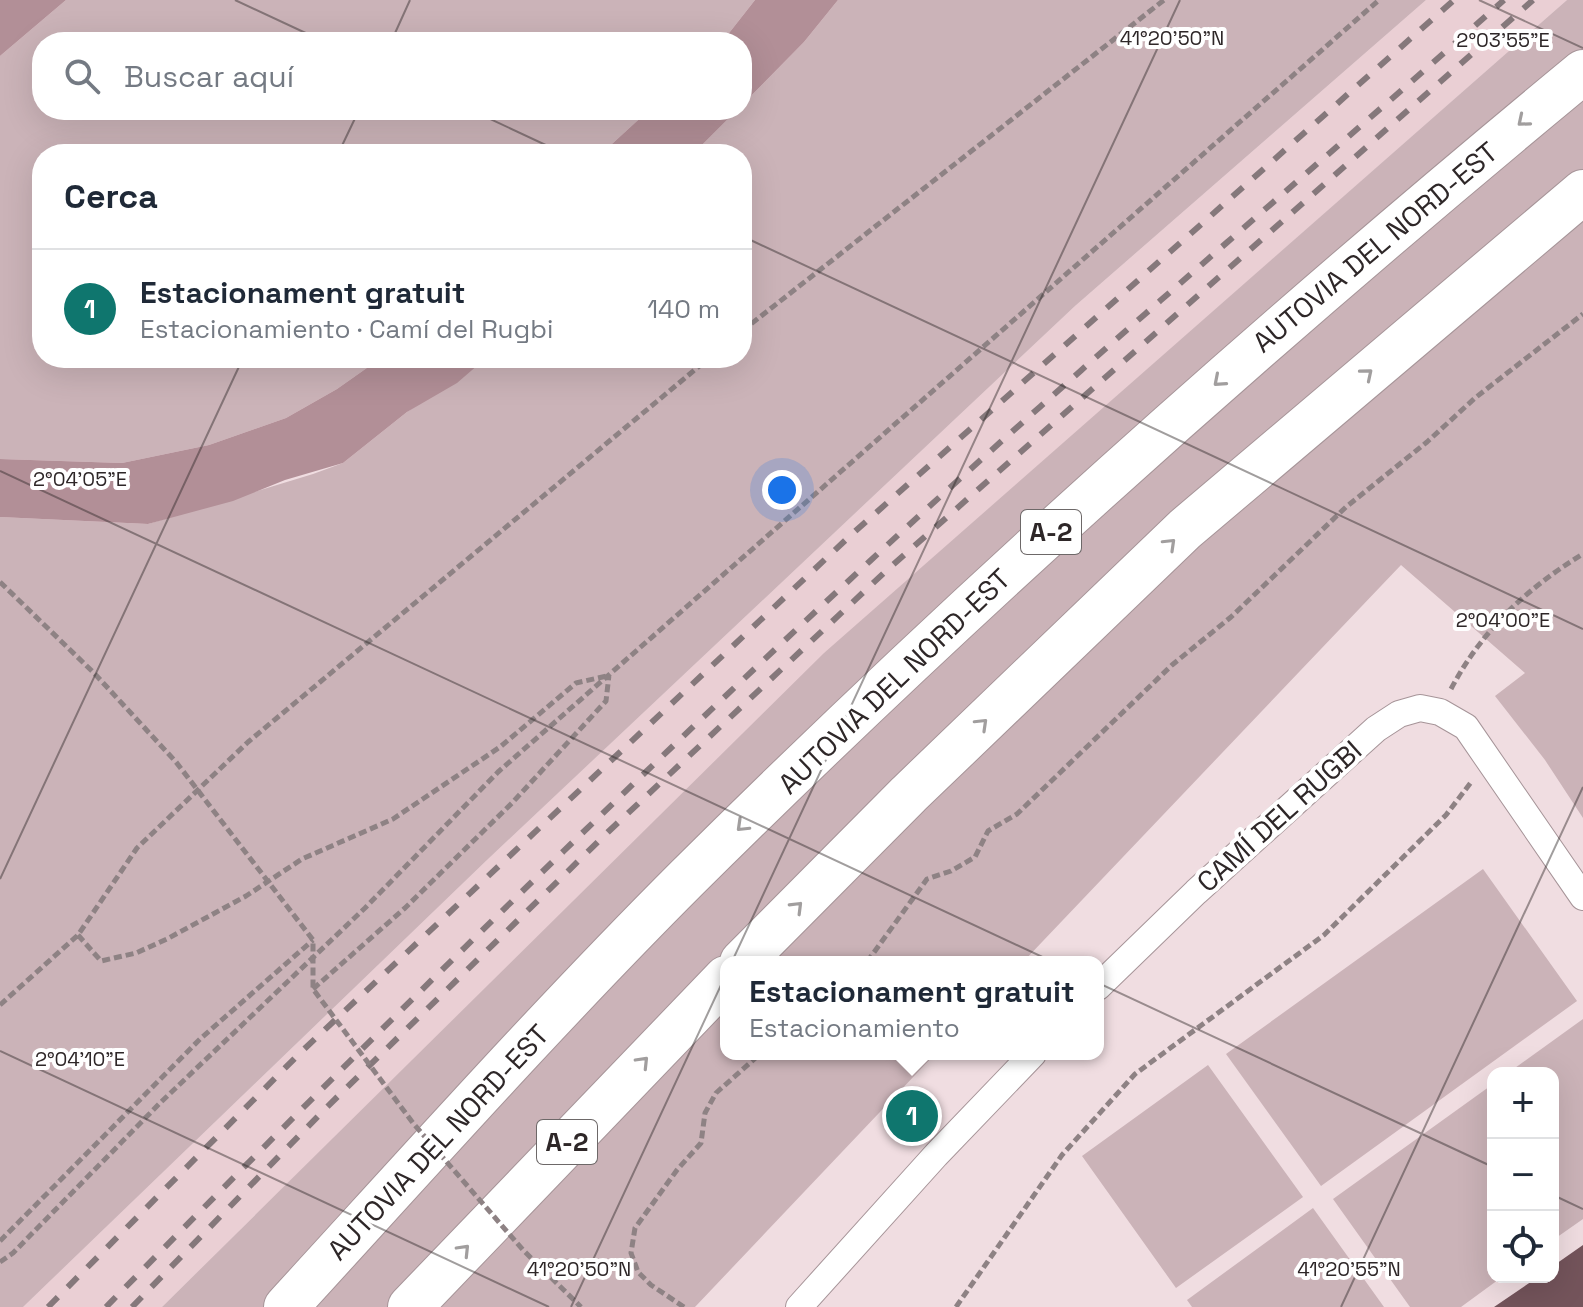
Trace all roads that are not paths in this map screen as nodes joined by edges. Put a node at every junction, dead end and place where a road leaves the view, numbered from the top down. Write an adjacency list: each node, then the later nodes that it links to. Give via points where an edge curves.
1 (1583, 72): 8 (highway, AUTOVIA DEL NORD-EST / A-2, one-way to 8, via 1373,245 1039,542 687,879)
2 (1583, 192): 4 (highway, one-way to 2, via 1185,529)
3 (1583, 897): 5 (street, CAMÍ DEL RUGBI, via 1466,727 1420,708 1376,729)
4 (748, 956)
5 (1104, 981)
6 (720, 984): 9 (highway, A-2, one-way to 6)
7 (1027, 1060): 10 (street)
8 (286, 1307)
9 (410, 1307)
10 (799, 1307)

